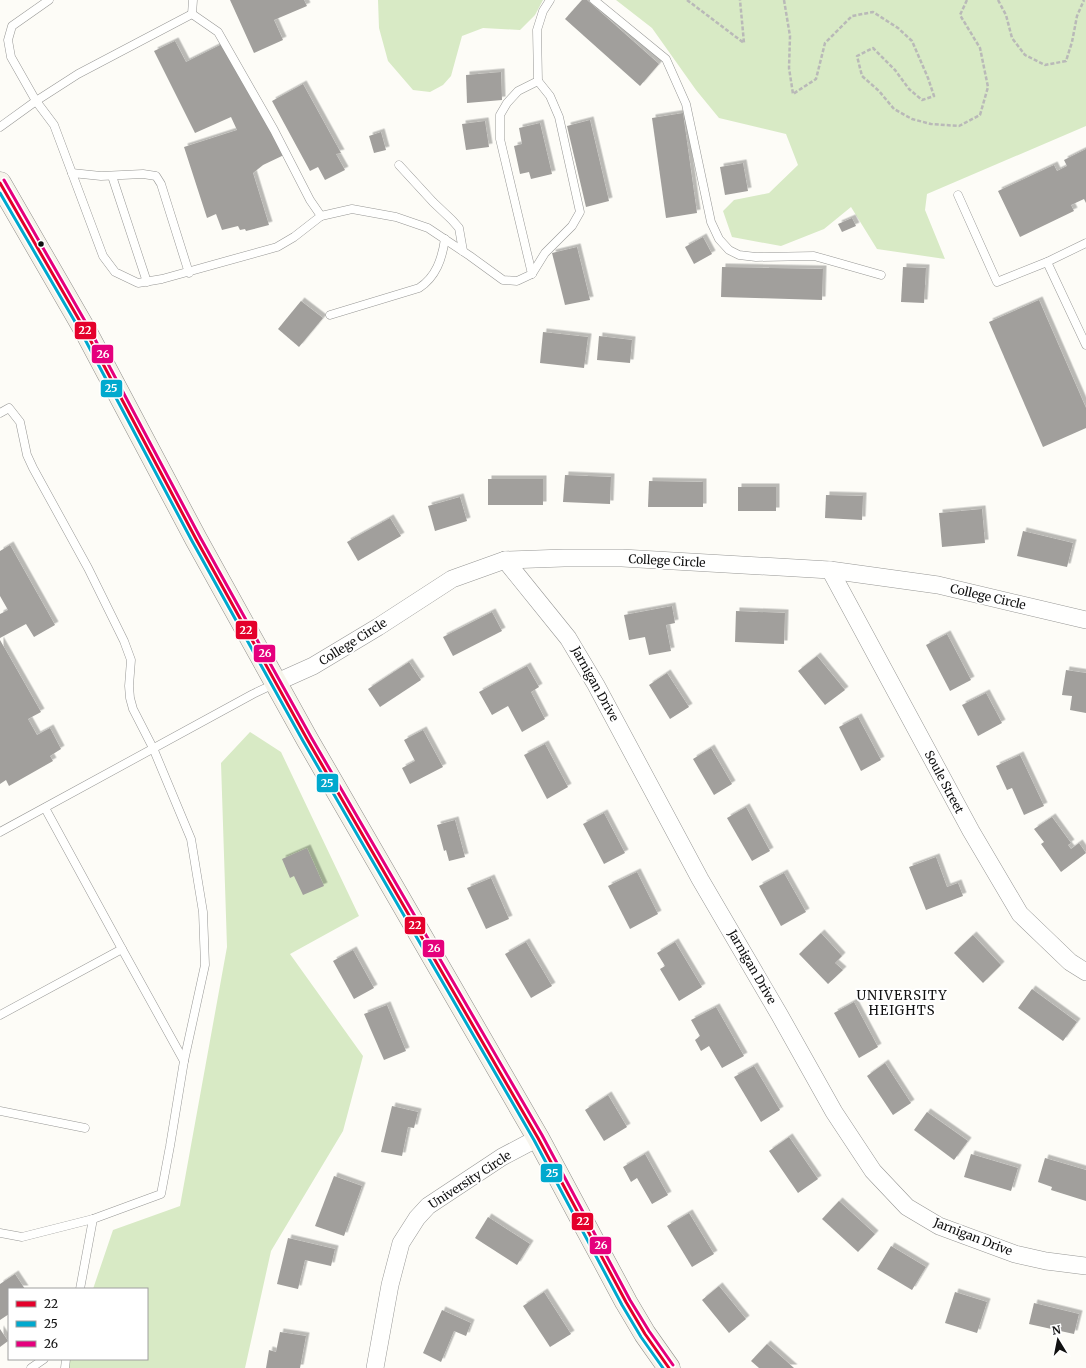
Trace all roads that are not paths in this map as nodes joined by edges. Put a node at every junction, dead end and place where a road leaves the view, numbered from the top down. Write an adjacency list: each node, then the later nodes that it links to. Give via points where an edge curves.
1 (49, 0): 7 (lane, via 12,26 8,40 11,57)
2 (193, 0): 5 (lane)
3 (550, 0): 6 (lane, via 543,11 537,30)
4 (594, 0): 21 (lane, via 666,59 686,104 711,222 729,250 739,255 756,257 814,256)
5 (192, 14): 7 (lane, via 78,74); 14 (lane, via 218,32)
6 (538, 81): 20 (lane, via 518,90 500,116 500,139); 20 (lane, via 550,96 558,118 580,212 572,226 545,253)
7 (36, 101): 8 (lane); 10 (lane, via 54,125)
8 (0, 127)
9 (399, 164): 17 (lane, via 459,228)
10 (72, 173): 11 (lane); 22 (lane, via 104,256 115,272 138,283)
11 (112, 176): 19 (lane, via 156,176); 22 (lane)
12 (0, 183): 29 (main road, via 85,330)
13 (958, 195): 18 (lane, via 997,282)
14 (321, 216): 15 (lane, via 352,209 396,217 428,228); 19 (lane, via 277,247)
15 (445, 239): 17 (lane); 23 (lane, via 442,256 426,284)
16 (1086, 244): 18 (lane)
17 (463, 251): 20 (lane, via 503,280 517,281)
18 (1047, 262): 24 (lane)
19 (189, 272): 22 (lane)
20 (532, 274)
21 (881, 276)
22 (147, 282)
23 (330, 315)
24 (1086, 345)
25 (0, 413): 30 (lane, via 9,408 20,422 30,462 88,568 124,641 131,660 130,698)
26 (505, 560): 27 (street, College Circle, via 622,558); 29 (street, College Circle, via 452,579 313,666); 42 (street, Jarnigan Drive, via 568,638 596,684 700,879 834,1112 872,1171 907,1207 939,1226 1015,1254)
27 (830, 570): 28 (street, College Circle, via 938,585); 34 (street, Soule Street, via 970,831 1020,914 1070,962)
28 (1086, 620)
29 (275, 683): 30 (lane); 39 (main road)
30 (153, 748): 31 (lane); 36 (lane, via 191,839 203,912 205,965)
31 (45, 808): 32 (lane); 33 (lane)
32 (0, 832)
33 (122, 949): 35 (lane); 36 (lane)
34 (1086, 972)
35 (0, 1015)
36 (184, 1061): 40 (lane, via 160,1194)
37 (0, 1110): 38 (lane)
38 (85, 1128)
39 (538, 1138): 46 (street, University Circle, via 502,1157 428,1206 417,1218 401,1243 391,1279); 47 (main road, via 626,1302)
40 (93, 1219): 41 (lane, via 22,1237); 43 (lane)
41 (0, 1233)
42 (1086, 1266)
43 (80, 1288)
44 (43, 1360): 45 (lane)
45 (31, 1368)
46 (375, 1368)
47 (669, 1368)

